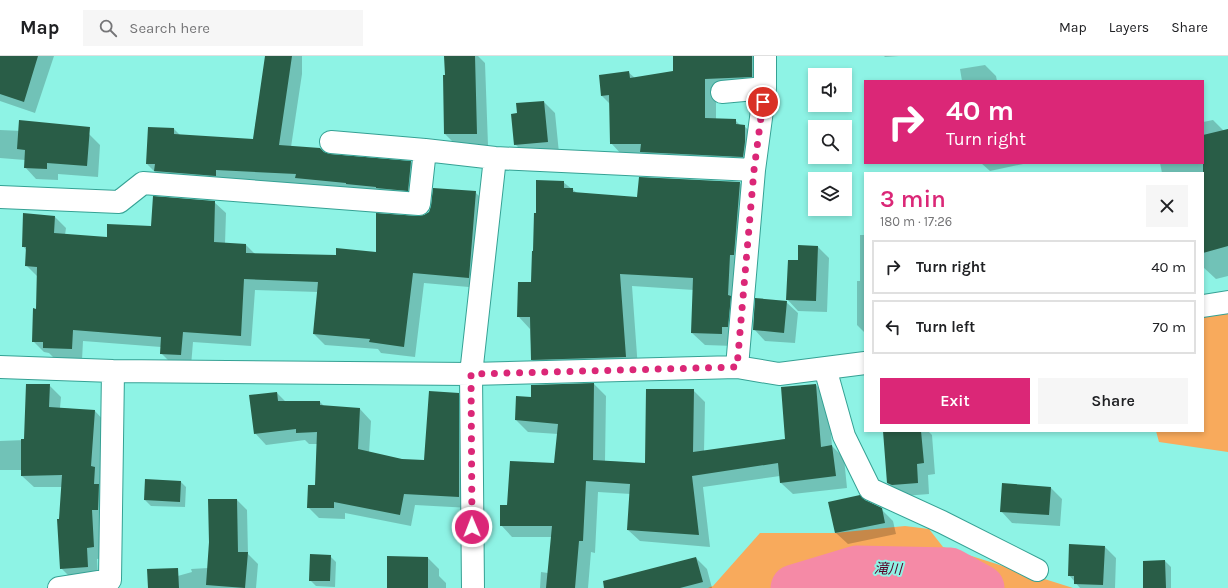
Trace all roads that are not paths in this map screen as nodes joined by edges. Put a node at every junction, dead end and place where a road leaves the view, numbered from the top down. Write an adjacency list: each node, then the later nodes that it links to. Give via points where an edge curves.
1 (764, 56): 2 (street)
2 (765, 88): 3 (street); 7 (street)
3 (722, 92)
4 (331, 142): 5 (street)
5 (426, 150): 6 (street); 8 (street, via 419,204 143,184 119,202)
6 (495, 158): 7 (street); 16 (street)
7 (754, 170): 13 (street)
8 (0, 197)
9 (1228, 302): 10 (street)
10 (1204, 306)
11 (864, 363): 14 (street)
12 (0, 367): 15 (street)
13 (737, 367): 14 (street, via 779,374); 16 (street)
14 (825, 368): 17 (street, via 844,436 870,489)
15 (113, 371): 16 (street); 18 (street, via 110,580)
16 (471, 374): 19 (street)
17 (1037, 570)
18 (59, 588)
19 (473, 588)

